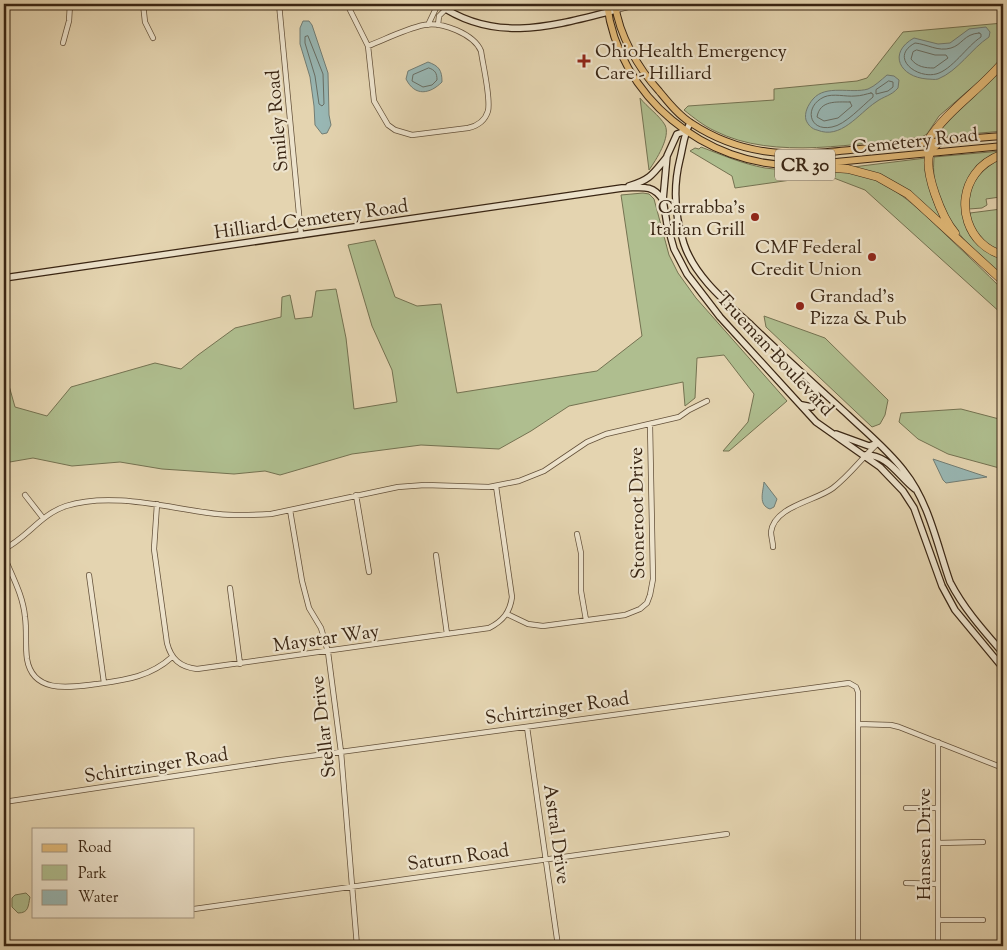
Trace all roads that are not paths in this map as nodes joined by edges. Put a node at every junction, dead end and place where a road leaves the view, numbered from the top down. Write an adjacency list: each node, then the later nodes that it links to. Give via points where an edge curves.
1 (70, 4): 14 (street)
2 (143, 4): 13 (street, via 145,22)
3 (280, 4): 29 (street, Smiley Road)
4 (346, 4): 15 (street)
5 (438, 4): 9 (main road); 11 (street)
6 (607, 4): 10 (main road, Cemetery Road)
7 (655, 4): 8 (street)
8 (615, 7): 10 (main road); 17 (main road, Cemetery Road, via 635,58 653,84)
9 (446, 9): 10 (main road, via 466,20 490,27 515,29); 12 (street, via 439,16)
10 (608, 12): 18 (main road, Cemetery Road, via 619,48 646,94)
11 (428, 25): 12 (street); 15 (street)
12 (438, 26): 15 (street, via 472,38 481,51 488,109 478,125 412,135 388,125 374,101)
13 (153, 38)
14 (63, 43)
15 (368, 46)
16 (1003, 62): 21 (highway, via 946,116)
17 (690, 123): 18 (main road, Trueman Boulevard); 21 (main road, Cemetery Road / CR 30, via 730,143 774,154 812,154)
18 (686, 131): 25 (main road, Trueman Boulevard, via 677,134); 26 (main road, Cemetery Road / CR 30, via 738,156); 34 (main road, Trueman Boulevard, via 677,171 678,219 684,246)
19 (1003, 136): 20 (main road, Cemetery Road / CR 30)
20 (941, 141): 21 (main road, Cemetery Road / CR 30); 23 (highway)
21 (927, 142)
22 (1003, 146): 23 (main road, Cemetery Road / CR 30)
23 (930, 153): 26 (main road, Cemetery Road / CR 30); 32 (highway, via 932,182 942,215)
24 (1003, 154): 30 (highway, via 988,161 975,174 964,203 973,233 988,248)
25 (667, 156): 27 (main road, Hilliard-Cemetery Road, via 647,180); 28 (main road, Trueman Boulevard)
26 (793, 165): 32 (highway, via 848,169 878,178 908,194)
27 (622, 188): 28 (main road, Hilliard-Cemetery Road, via 649,188 657,191); 29 (main road, Hilliard-Cemetery Road)
28 (663, 200): 33 (main road, Trueman Boulevard, via 674,248)
29 (301, 235): 31 (main road, Hilliard-Cemetery Road)
30 (1003, 255)
31 (4, 278)
32 (1003, 281)
33 (699, 290): 34 (main road); 37 (main road, Trueman Boulevard)
34 (714, 290): 35 (main road, Trueman Boulevard)
35 (803, 374): 37 (main road, via 815,390 818,402 812,407); 40 (main road, Trueman Boulevard)
36 (707, 401): 38 (street, via 679,417)
37 (800, 405): 39 (main road, Trueman Boulevard)
38 (650, 425): 42 (street, via 606,434 544,471); 58 (street, Stoneroot Drive, via 653,579 650,595 647,603 633,612)
39 (829, 432): 40 (main road, via 869,446); 41 (main road, Trueman Boulevard)
40 (878, 443): 41 (street); 43 (main road, Trueman Boulevard, via 902,468)
41 (865, 456): 43 (main road, via 873,455 885,461); 50 (street, via 833,488 783,514 772,529); 64 (main road, Trueman Boulevard, via 903,491 914,508 942,586 955,610)
42 (496, 486): 45 (street, via 398,486); 57 (street, via 511,588 511,605)
43 (917, 490): 61 (main road, Trueman Boulevard, via 950,582 971,616)
44 (25, 495): 48 (street)
45 (356, 495): 47 (street); 54 (street)
46 (157, 504): 47 (street, via 219,515 256,515); 48 (street, via 94,502 66,506); 62 (street, via 155,562)
47 (290, 510): 60 (street, Stellar Drive, via 309,608 321,628)
48 (43, 518): 51 (street)
49 (577, 534): 58 (street)
50 (773, 547)
51 (4, 549)
52 (436, 555): 59 (street)
53 (4, 556): 65 (street, via 23,604 27,660 34,675 48,685 65,688)
54 (370, 572)
55 (89, 575): 65 (street)
56 (230, 588): 63 (street)
57 (507, 614): 58 (street, Stoneroot Drive, via 536,626); 59 (street, Maystar Way, via 489,628)
58 (586, 620)
59 (447, 634): 60 (street, Maystar Way)
60 (328, 652): 63 (street, Maystar Way); 69 (street, Stellar Drive)
61 (1003, 653)
62 (172, 657): 63 (street, Maystar Way, via 184,666 197,669); 65 (street, via 139,677)
63 (240, 664)
64 (1003, 668)
65 (104, 683)
66 (858, 724): 67 (street, Schirtzinger Road, via 858,692 854,685 846,682); 68 (street, via 891,725); 88 (street, Schirtzinger Road)
67 (527, 727): 69 (street, Schirtzinger Road); 77 (street, Astral Drive)
68 (938, 742): 70 (street); 73 (street, Hansen Drive)
69 (341, 752): 71 (street, Schirtzinger Road); 80 (street, Stellar Drive)
70 (1003, 768)
71 (4, 802)
72 (906, 808): 73 (street)
73 (938, 808): 76 (street, Hansen Drive)
74 (727, 834): 77 (street, Saturn Road)
75 (983, 842): 76 (street)
76 (938, 843): 79 (street, Hansen Drive)
77 (546, 859): 80 (street, Saturn Road); 85 (street, Astral Drive)
78 (906, 883): 79 (street)
79 (938, 884): 82 (street, Hansen Drive)
80 (352, 886): 81 (street, Saturn Road); 84 (street, Stellar Drive)
81 (195, 909)
82 (938, 920): 83 (street); 89 (street, Hansen Drive)
83 (983, 920)
84 (357, 946)
85 (558, 946)
86 (698, 946): 87 (street)
87 (720, 946)
88 (858, 946)
89 (938, 946)

